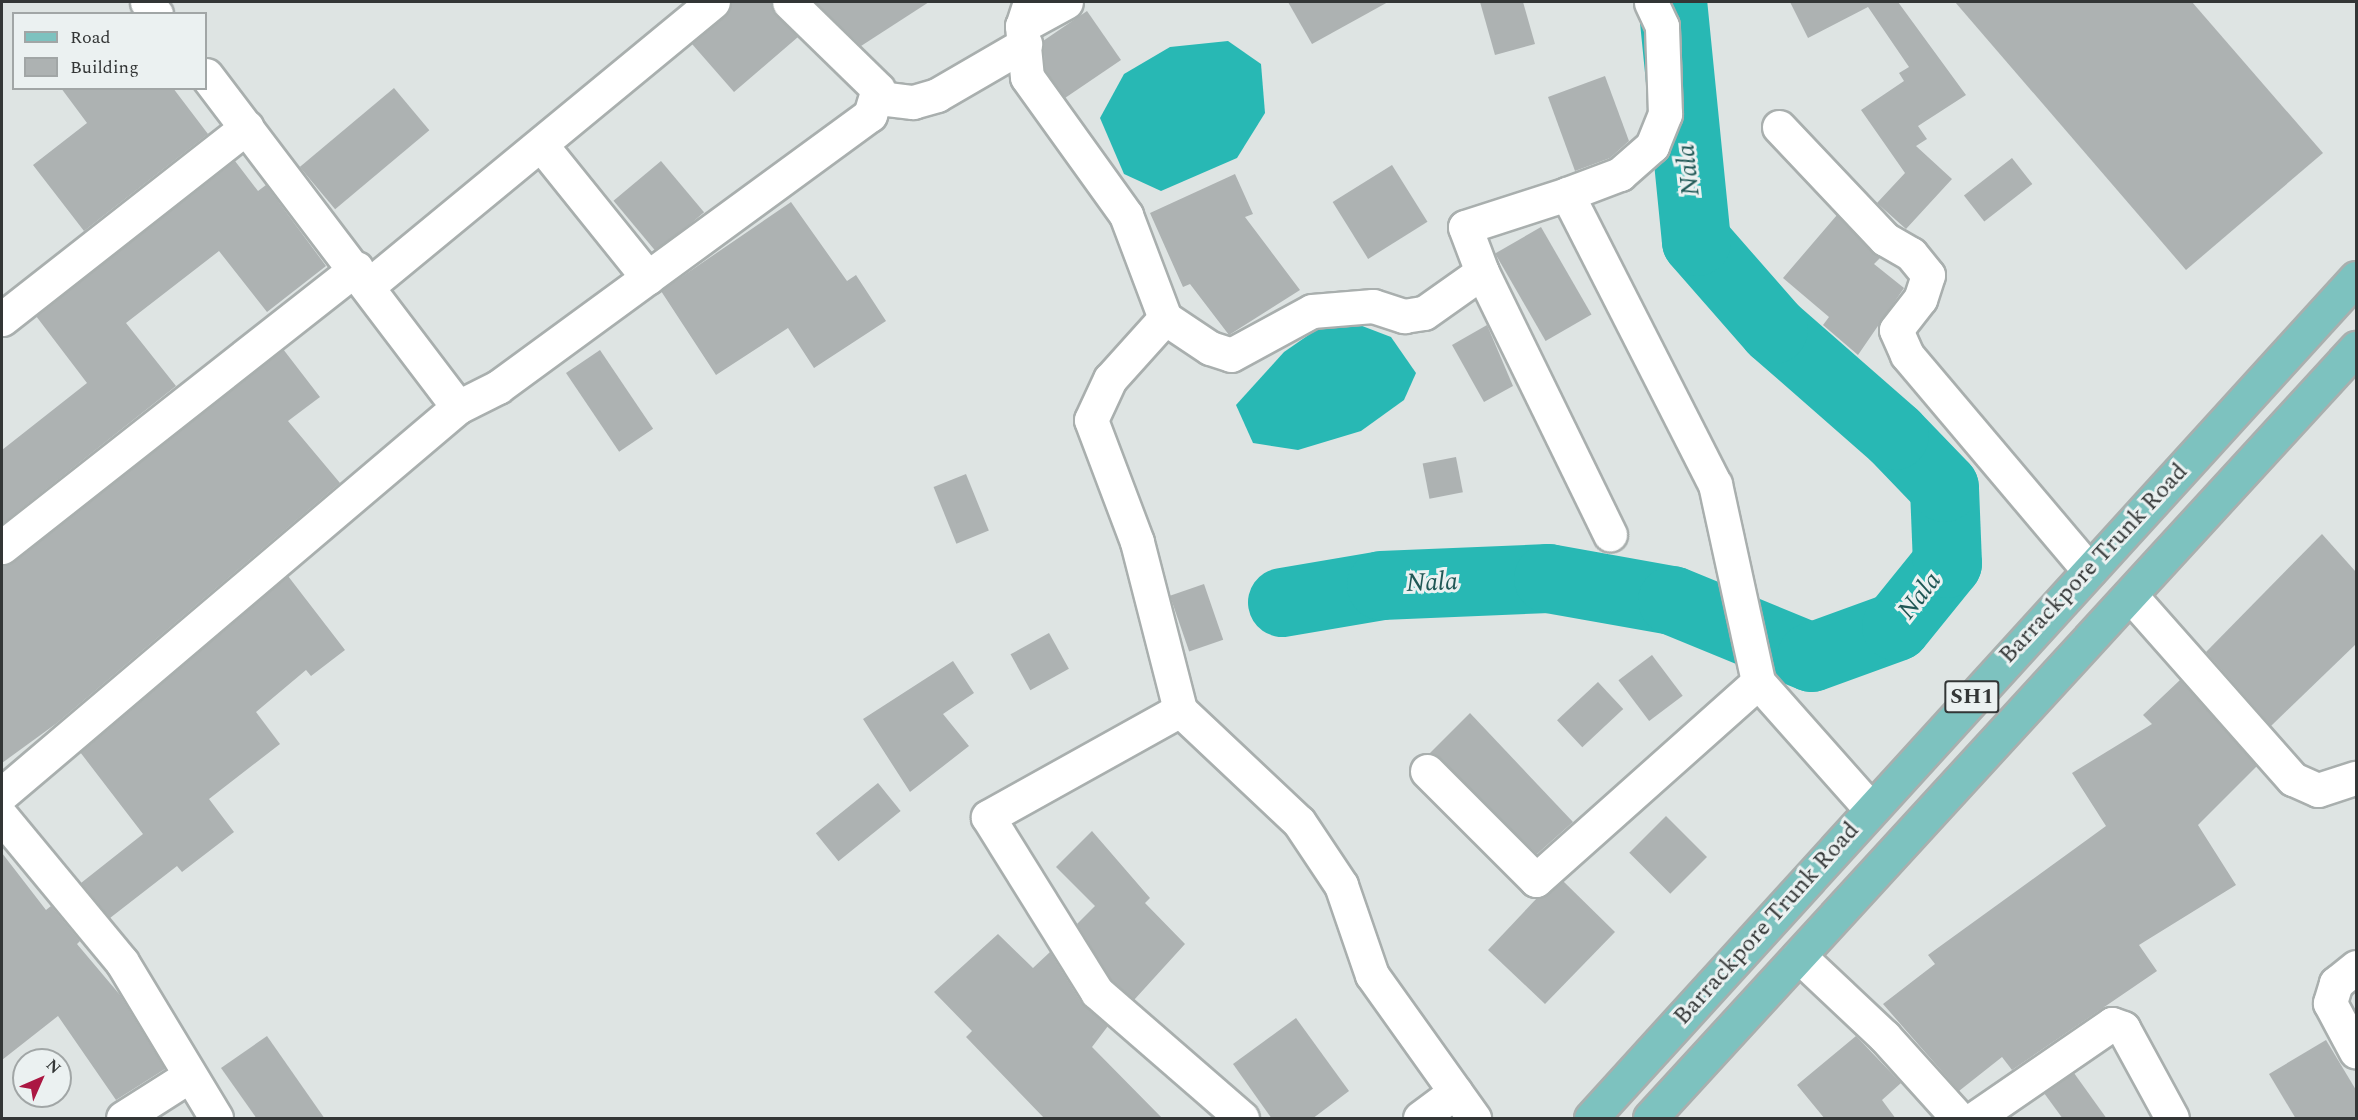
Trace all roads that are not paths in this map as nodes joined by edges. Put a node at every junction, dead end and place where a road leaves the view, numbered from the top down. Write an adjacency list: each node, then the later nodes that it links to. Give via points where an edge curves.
1 (713, 2): 10 (street)
2 (789, 2): 7 (street, via 878,89)
3 (1066, 2): 5 (street)
4 (1651, 2): 11 (street, via 1662,26 1665,114 1652,146 1620,174)
5 (1026, 24): 7 (street, via 937,95 913,102); 16 (street, via 1027,77 1126,215)
6 (207, 76): 8 (street)
7 (879, 98): 14 (street, via 870,115)
8 (247, 127): 13 (street); 17 (street)
9 (1779, 127): 22 (street, via 1885,239 1911,254 1928,275 1920,299 1896,330 1907,355)
10 (542, 146): 13 (street); 14 (street)
11 (1567, 194): 12 (street, via 1465,227); 24 (street, via 1715,484)
12 (1482, 272): 16 (street, via 1424,313 1404,316 1373,306 1312,311 1231,355 1210,348); 20 (street)
13 (362, 277): 19 (street); 21 (street)
14 (648, 278): 19 (street, via 498,387)
15 (2356, 278): 22 (main road, Barrackpore Trunk Road / SH1)
16 (1165, 318): 25 (street, via 1110,379 1091,420 1137,542)
17 (2, 319)
18 (2356, 348): 23 (main road, Barrackpore Trunk Road / SH1)
19 (458, 407): 28 (street)
20 (1610, 534)
21 (2, 547)
22 (2088, 570): 29 (main road, Barrackpore Trunk Road / SH1)
23 (2130, 595): 27 (street, via 2293,779 2318,790); 31 (main road, Barrackpore Trunk Road / SH1)
24 (1758, 682): 26 (street, via 1536,880); 29 (street)
25 (1180, 710): 35 (street, via 1299,822 1341,885 1372,975); 38 (street, via 988,817 1097,992)
26 (1426, 771)
27 (2356, 778)
28 (2, 794)
29 (1870, 808): 41 (main road, Barrackpore Trunk Road / SH1)
30 (2, 817): 34 (street, via 122,962)
31 (1799, 956): 42 (main road, Barrackpore Trunk Road / SH1); 43 (street, via 1884,1036)
32 (2356, 967): 33 (street, via 2336,983 2330,1003)
33 (2356, 1052)
34 (189, 1076): 36 (street); 37 (street)
35 (1455, 1092): 39 (street); 40 (street)
36 (123, 1119)
37 (216, 1119)
38 (1242, 1119)
39 (1420, 1119)
40 (1474, 1119)
41 (1591, 1119)
42 (1650, 1119)
43 (1958, 1119)
44 (1975, 1119): 45 (street, via 2112,1024 2123,1028)
45 (2172, 1119)

